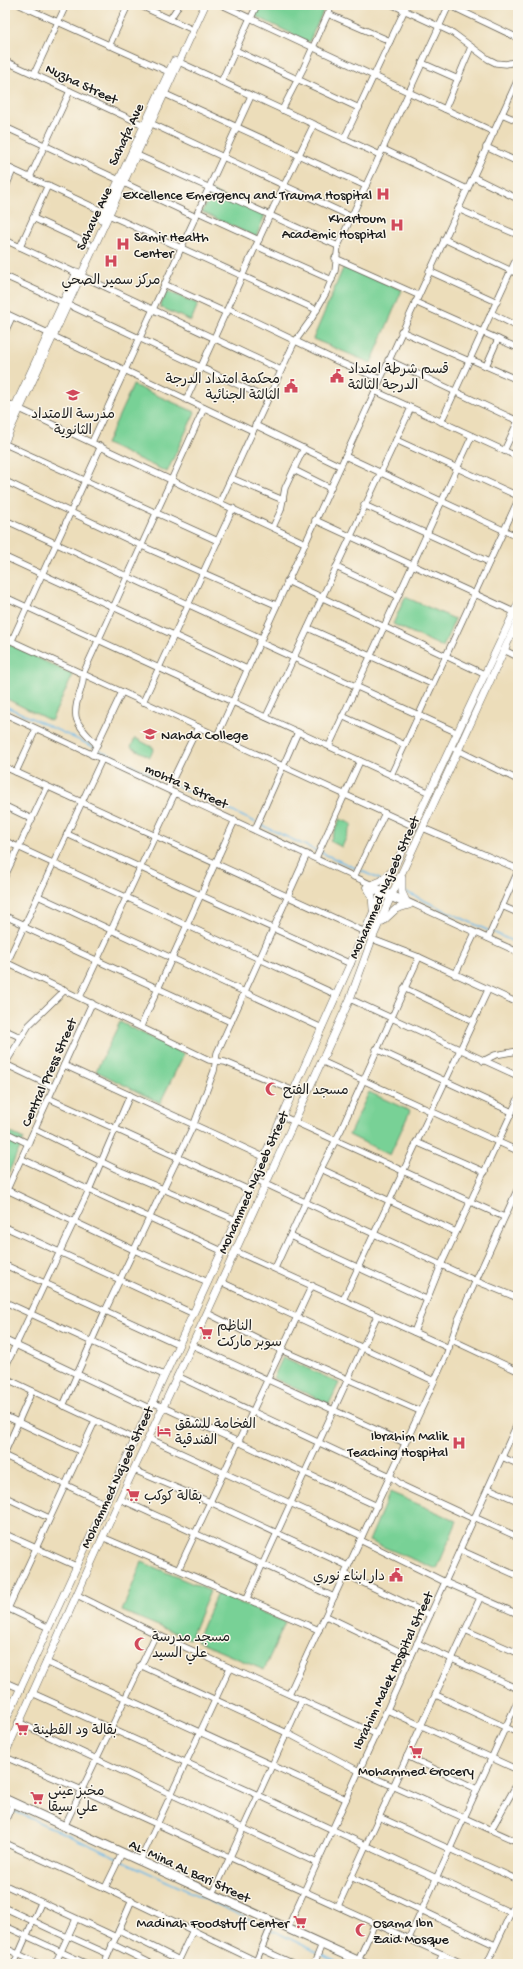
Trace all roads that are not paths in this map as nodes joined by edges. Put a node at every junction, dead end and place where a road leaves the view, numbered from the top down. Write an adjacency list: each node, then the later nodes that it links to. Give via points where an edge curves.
1 (20, 5): 17 (street)
2 (66, 5): 17 (street)
3 (128, 5): 22 (street)
4 (139, 5): 16 (street)
5 (179, 5): 16 (street)
6 (200, 5): 19 (main road, Sahafa Ave)
7 (205, 5): 28 (main road, Sahave Ave)
8 (222, 5): 15 (street)
9 (257, 5): 15 (street)
10 (332, 5): 14 (street)
11 (393, 5): 13 (street)
12 (449, 5): 18 (street); 20 (street)
13 (406, 8): 18 (street); 21 (street)
14 (328, 14): 21 (street); 23 (street)
15 (251, 18): 23 (street); 25 (street)
16 (170, 19): 19 (street)
17 (58, 23): 22 (street); 31 (street)
18 (439, 26): 24 (street, via 453,33); 29 (street)
19 (189, 28): 30 (main road, Sahafa Ave)
20 (518, 38)
21 (390, 41): 32 (street)
22 (108, 46): 30 (street)
23 (313, 47): 32 (street); 35 (street)
24 (470, 47): 27 (street, via 496,63); 33 (street)
25 (235, 50): 35 (street); 36 (street)
26 (5, 61): 31 (street, Nuzha Street)
27 (518, 61)
28 (179, 62): 36 (street); 39 (main road, Sahave Ave)
29 (422, 63): 33 (street); 38 (street)
30 (169, 72): 47 (main road, Sahafa Ave)
31 (34, 74): 37 (street, Nuzha Street)
32 (374, 76): 38 (street); 41 (street)
33 (458, 79): 42 (street)
34 (518, 79): 44 (street)
35 (297, 80): 41 (street); 43 (street)
36 (221, 82): 40 (street)
37 (70, 91): 47 (street, Nuzha Street); 52 (street)
38 (409, 92): 42 (street); 54 (street)
39 (164, 94): 47 (main road, Sahave Ave); 49 (street)
40 (251, 96): 43 (street); 49 (street)
41 (359, 108): 51 (street)
42 (445, 109): 50 (street)
43 (282, 110): 46 (street)
44 (502, 114): 45 (street); 50 (street)
45 (518, 121)
46 (314, 124): 51 (street); 56 (street)
47 (148, 125): 55 (main road, Sahave Ave); 58 (street, Nuzha Street); 64 (main road, Sahafa Ave)
48 (5, 127): 52 (street)
49 (237, 127): 56 (street); 58 (street)
50 (494, 132): 53 (street)
51 (344, 139): 57 (street)
52 (44, 145): 62 (street); 64 (street)
53 (486, 148): 59 (street); 63 (street)
54 (383, 149): 57 (street); 70 (street)
55 (137, 154): 64 (main road, Sahave Ave); 68 (street)
56 (299, 155): 66 (street); 67 (street)
57 (380, 155): 67 (street)
58 (223, 158): 66 (street, Nuzha Street); 68 (street)
59 (518, 162)
60 (5, 166): 61 (street)
61 (13, 170): 62 (street); 69 (street)
62 (30, 176): 65 (street)
63 (473, 178): 70 (street); 71 (street)
64 (121, 182): 73 (main road, Sahave Ave); 74 (street)
65 (48, 185): 73 (street); 77 (street)
66 (283, 186): 75 (street); 76 (street, Nuzha Street)
67 (366, 186): 76 (street)
68 (209, 188): 74 (street); 75 (street)
69 (5, 189)
70 (467, 189): 72 (street)
71 (518, 199)
72 (458, 209): 78 (street); 79 (street)
73 (107, 214): 82 (main road); 85 (street); 90 (main road, Sahave Ave)
74 (197, 214): 81 (street); 85 (street)
75 (269, 216): 81 (street); 84 (street)
76 (352, 217): 84 (street)
77 (33, 218): 82 (street); 83 (street)
78 (518, 235)
79 (444, 239): 88 (street); 89 (street)
80 (5, 240): 83 (street)
81 (257, 243): 93 (street); 94 (street)
82 (89, 244): 90 (main road)
83 (20, 246): 90 (street)
84 (338, 246): 87 (street)
85 (180, 248): 93 (street); 95 (street)
86 (518, 255): 89 (street)
87 (335, 258): 94 (street); 96 (street)
88 (429, 271): 96 (street); 98 (street)
89 (511, 271): 91 (street); 98 (street)
90 (78, 274): 99 (main road, Sahave Ave); 100 (street)
91 (518, 274)
92 (5, 276): 99 (street)
93 (243, 276): 101 (street); 102 (street)
94 (332, 280): 101 (street)
95 (164, 284): 100 (street); 102 (street)
96 (418, 295): 97 (street)
97 (415, 302): 107 (street); 109 (street)
98 (497, 302): 104 (street)
99 (65, 303): 110 (main road, Sahave Ave); 112 (street)
100 (154, 309): 111 (street); 112 (street)
101 (317, 310): 114 (street)
102 (228, 311): 111 (street); 114 (street)
103 (5, 313): 105 (street)
104 (492, 313): 106 (street); 109 (street)
105 (12, 317): 108 (street); 110 (street)
106 (518, 327)
107 (401, 331): 116 (street); 117 (street)
108 (5, 332)
109 (483, 332): 113 (street); 117 (street)
110 (51, 335): 121 (street); 129 (main road, Sahave Ave)
111 (215, 338): 119 (street); 120 (street)
112 (140, 339): 119 (street); 121 (street)
113 (498, 339): 115 (street); 118 (street)
114 (296, 341): 120 (street); 122 (street)
115 (518, 348)
116 (388, 360): 122 (street); 125 (street)
117 (470, 360): 118 (street); 125 (street)
118 (486, 366): 123 (street)
119 (201, 368): 126 (street); 127 (street)
120 (281, 370): 126 (street)
121 (125, 372): 127 (street); 138 (street)
122 (380, 379): 124 (street)
123 (518, 380)
124 (375, 391): 131 (street); 143 (street)
125 (455, 391): 132 (street); 133 (street)
126 (268, 399): 135 (street)
127 (186, 400): 130 (street)
128 (5, 402): 129 (street)
129 (18, 408): 134 (main road); 138 (street); 139 (main road, Sahave Ave)
130 (204, 408): 135 (street); 150 (street)
131 (411, 408): 133 (street); 137 (street)
132 (518, 421): 142 (street)
133 (441, 422): 136 (street)
134 (5, 428)
135 (254, 428): 141 (street); 149 (street)
136 (472, 436): 142 (street); 146 (street)
137 (396, 440): 146 (street); 148 (street)
138 (92, 442): 140 (street)
139 (5, 443): 152 (street)
140 (101, 446): 150 (street); 152 (street)
141 (304, 448): 145 (street); 147 (street)
142 (504, 451): 144 (street)
143 (345, 456): 145 (street); 148 (street)
144 (518, 457)
145 (340, 466): 153 (street)
146 (456, 468): 154 (street); 157 (street)
147 (294, 470): 153 (street); 155 (street, via 285,488)
148 (380, 473): 157 (street); 159 (street)
149 (231, 478): 155 (street); 158 (street)
150 (172, 480): 158 (street); 162 (street)
151 (5, 481): 161 (street)
152 (85, 481): 161 (street); 162 (street)
153 (330, 488): 164 (street)
154 (518, 496)
155 (283, 500): 165 (street)
156 (518, 500): 166 (street)
157 (441, 501): 166 (street); 167 (street)
158 (220, 502): 160 (street)
159 (364, 505): 167 (street); 168 (street)
160 (233, 508): 165 (street); 170 (street)
161 (71, 513): 172 (street); 173 (street)
162 (157, 514): 170 (street); 173 (street)
163 (5, 520): 172 (street)
164 (315, 520): 168 (street); 171 (street)
165 (273, 527): 171 (street)
166 (504, 530): 169 (street); 175 (street)
167 (426, 533): 175 (street); 176 (street)
168 (350, 537): 176 (street); 177 (street)
169 (518, 537)
170 (218, 541): 178 (street)
171 (305, 543): 181 (street)
172 (56, 544): 179 (street); 180 (street)
173 (142, 546): 178 (street); 180 (street)
174 (5, 557): 179 (street)
175 (489, 562): 182 (street)
176 (412, 565): 182 (street); 183 (street)
177 (336, 567): 183 (street); 185 (street)
178 (203, 573): 187 (street); 188 (street)
179 (42, 574): 189 (street); 190 (street)
180 (128, 578): 188 (street); 190 (street)
181 (287, 581): 185 (street); 187 (street)
182 (474, 594): 191 (street); 201 (street)
183 (398, 596): 193 (street)
184 (5, 597): 189 (street)
185 (322, 597): 193 (street); 194 (street)
186 (518, 604): 191 (main road, Mohammed Najeeb Street)
187 (276, 605): 199 (street)
188 (188, 606): 195 (street); 199 (street)
189 (27, 607): 197 (street); 198 (street)
190 (114, 608): 195 (street); 198 (street)
191 (514, 612): 208 (main road, Mohammed Najeeb Street)
192 (518, 620): 200 (main road, Mohammed Najeeb Street)
193 (384, 626): 201 (street); 202 (street)
194 (308, 628): 202 (street); 204 (street)
195 (174, 636): 205 (street); 206 (street)
196 (5, 638): 197 (street)
197 (12, 640): 207 (street)
198 (99, 640): 205 (street); 207 (street)
199 (260, 640): 204 (street); 206 (street)
200 (504, 650): 203 (street); 227 (main road, Mohammed Najeeb Street)
201 (445, 655): 208 (street); 209 (street)
202 (370, 656): 209 (street); 210 (street)
203 (518, 657)
204 (294, 658): 210 (street); 217 (street)
205 (159, 668): 212 (street); 213 (street)
206 (247, 669): 212 (street)
207 (83, 674): 211 (street); 224 (street, via 84,680 74,716)
208 (486, 675): 221 (main road, Mohammed Najeeb Street)
209 (432, 684): 215 (street)
210 (356, 687): 215 (street); 216 (street)
211 (122, 692): 213 (street); 224 (street)
212 (232, 701): 217 (street); 222 (street)
213 (143, 702): 218 (street)
214 (5, 714): 219 (street, mohta 7 Street)
215 (418, 715): 221 (street); 223 (street)
216 (342, 716): 223 (street); 225 (street)
217 (266, 717): 220 (street)
218 (198, 727): 222 (street); 237 (street)
219 (36, 729): 228 (street, mohta 7 Street); 233 (street)
220 (298, 732): 225 (street); 231 (street)
221 (458, 733): 226 (main road, Mohammed Najeeb Street)
222 (217, 736): 231 (street)
223 (405, 744): 234 (street)
224 (97, 745): 228 (street)
225 (329, 746): 230 (street)
226 (451, 747): 227 (street); 239 (main road, Mohammed Najeeb Street)
227 (458, 751): 235 (street); 247 (main road, Mohammed Najeeb Street)
228 (92, 754): 229 (street, mohta 7 Street)
229 (102, 759): 237 (street, mohta 7 Street); 241 (street)
230 (360, 760): 234 (street); 240 (street)
231 (283, 766): 240 (street); 248 (street)
232 (5, 767): 233 (street)
233 (16, 772): 236 (street)
234 (391, 775): 239 (street)
235 (518, 780)
236 (47, 786): 241 (street); 244 (street)
237 (168, 790): 238 (street, mohta 7 Street)
238 (175, 793): 245 (street, mohta 7 Street); 250 (street)
239 (430, 793): 246 (main road, Mohammed Najeeb Street)
240 (345, 794): 243 (street); 254 (street)
241 (82, 802): 249 (street); 250 (street)
242 (5, 806): 244 (street)
243 (385, 813): 246 (street); 262 (street)
244 (32, 819): 252 (street)
245 (235, 820): 248 (street, mohta 7 Street); 256 (street)
246 (415, 827): 257 (main road, Mohammed Najeeb Street)
247 (423, 828): 259 (street); 260 (main road, Mohammed Najeeb Street)
248 (255, 829): 253 (street, mohta 7 Street)
249 (67, 834): 255 (street); 258 (street)
250 (155, 836): 256 (street); 258 (street)
251 (5, 841): 252 (street)
252 (18, 847): 255 (street); 261 (street)
253 (306, 854): 254 (street, mohta 7 Street); 267 (street)
254 (316, 858): 262 (street, mohta 7 Street)
255 (54, 863): 265 (street); 269 (street)
256 (215, 864): 266 (street); 267 (street)
257 (395, 867): 263 (main road, via 384,879); 264 (main road, Mohammed Najeeb Street)
258 (140, 868): 266 (street); 269 (street)
259 (518, 870): 271 (street)
260 (403, 871): 268 (main road, Mohammed Najeeb Street); 270 (main road, via 402,890)
261 (5, 876)
262 (356, 878): 263 (street, mohta 7 Street)
263 (369, 886): 264 (street, mohta 7 Street); 273 (main road)
264 (382, 893): 268 (street, mohta 7 Street); 273 (main road, Mohammed Najeeb Street)
265 (38, 896): 276 (street); 279 (street)
266 (200, 896): 277 (street); 278 (street)
267 (287, 897): 278 (street); 280 (street)
268 (392, 897): 270 (street, mohta 7 Street); 275 (main road, Mohammed Najeeb Street)
269 (126, 898): 277 (street); 279 (street)
270 (410, 904): 275 (main road, via 392,912); 281 (street, mohta 7 Street)
271 (502, 906): 272 (street); 282 (street)
272 (518, 913)
273 (373, 914): 280 (main road, Mohammed Najeeb Street)
274 (5, 916): 276 (street)
275 (380, 924): 283 (main road, Mohammed Najeeb Street)
276 (24, 926): 288 (street); 290 (street)
277 (187, 926): 286 (street); 287 (street)
278 (273, 929): 287 (street); 289 (street)
279 (111, 930): 286 (street); 288 (street)
280 (365, 932): 289 (main road, Mohammed Najeeb Street)
281 (476, 933): 282 (street, mohta 7 Street); 291 (street)
282 (488, 938): 284 (street, mohta 7 Street)
283 (372, 939): 285 (street); 299 (main road, Mohammed Najeeb Street)
284 (518, 951)
285 (419, 957): 291 (street); 293 (street)
286 (171, 958): 292 (street); 296 (street)
287 (260, 959): 296 (street); 297 (street)
288 (97, 960): 292 (street); 298 (street)
289 (351, 964): 297 (main road, Mohammed Najeeb Street)
290 (6, 965): 294 (street)
291 (455, 975): 295 (street)
292 (158, 988): 304 (street); 305 (street)
293 (404, 988): 302 (street); 303 (street)
294 (65, 990): 298 (street); 308 (street)
295 (488, 990): 301 (street); 303 (street)
296 (244, 993): 304 (street); 306 (street)
297 (337, 995): 306 (main road, Mohammed Najeeb Street)
298 (80, 997): 300 (street)
299 (350, 998): 302 (street); 312 (main road, Mohammed Najeeb Street)
300 (92, 1003): 305 (street); 316 (street, Central Press Street)
301 (518, 1004)
302 (391, 1018): 309 (street); 310 (street)
303 (473, 1021): 310 (street)
304 (231, 1022): 314 (street, via 217,1053)
305 (141, 1026): 314 (street)
306 (322, 1028): 321 (main road, Mohammed Najeeb Street)
307 (5, 1030): 308 (street)
308 (20, 1037): 315 (street)
309 (376, 1049): 318 (street); 319 (street)
310 (459, 1050): 313 (street); 319 (street)
311 (518, 1051): 313 (street, via 496,1055)
312 (321, 1061): 318 (street); 328 (main road, Mohammed Najeeb Street)
313 (483, 1061): 317 (street)
314 (216, 1062): 321 (street, via 225,1062); 329 (street)
315 (5, 1064): 320 (street)
316 (64, 1065): 320 (street, Central Press Street); 322 (street)
317 (518, 1076)
318 (362, 1081): 325 (street); 333 (street)
319 (444, 1081): 325 (street); 326 (street)
320 (53, 1087): 323 (street, Central Press Street)
321 (294, 1091): 327 (main road, Mohammed Najeeb Street)
322 (130, 1095): 329 (street); 330 (street)
323 (48, 1098): 330 (street); 331 (street, Central Press Street)
324 (518, 1099): 326 (street)
325 (430, 1111): 334 (street); 335 (street)
326 (512, 1112): 335 (street)
327 (282, 1116): 328 (street); 338 (main road, Mohammed Najeeb Street)
328 (294, 1122): 333 (street); 346 (main road, Mohammed Najeeb Street)
329 (194, 1124): 338 (street); 339 (street)
330 (115, 1128): 339 (street); 341 (street)
331 (35, 1129): 336 (street, Central Press Street); 341 (street)
332 (5, 1132): 336 (street)
333 (335, 1140): 342 (street); 343 (street)
334 (416, 1142): 343 (street); 344 (street)
335 (498, 1142): 337 (street); 344 (street)
336 (29, 1144): 340 (street, Central Press Street)
337 (518, 1151)
338 (264, 1157): 345 (main road, Mohammed Najeeb Street)
339 (179, 1158): 347 (street); 349 (street)
340 (22, 1159): 348 (street); 350 (street, Central Press Street)
341 (102, 1160): 347 (street); 348 (street)
342 (321, 1169): 352 (street); 354 (street)
343 (402, 1171): 352 (street); 353 (street)
344 (485, 1172): 353 (street)
345 (255, 1179): 346 (street); 349 (main road, Mohammed Najeeb Street)
346 (265, 1184): 354 (street); 365 (main road, Mohammed Najeeb Street)
347 (164, 1188): 356 (street); 357 (street)
348 (89, 1190): 356 (street); 358 (street)
349 (250, 1190): 357 (main road, Mohammed Najeeb Street)
350 (6, 1192): 358 (street)
351 (517, 1193): 355 (street)
352 (388, 1202): 360 (street); 361 (street)
353 (470, 1202): 355 (street); 360 (street)
354 (305, 1203): 361 (street); 362 (street)
355 (504, 1217): 372 (street)
356 (149, 1218): 363 (street); 364 (street)
357 (236, 1220): 364 (main road, Mohammed Najeeb Street)
358 (73, 1222): 363 (street); 366 (street)
359 (5, 1227): 366 (street)
360 (456, 1232): 367 (street)
361 (374, 1234): 367 (street); 369 (street)
362 (290, 1236): 369 (street); 370 (street)
363 (134, 1250): 371 (street); 373 (street)
364 (222, 1251): 373 (main road, Mohammed Najeeb Street)
365 (235, 1251): 370 (street); 374 (main road, Mohammed Najeeb Street)
366 (59, 1253): 371 (street); 375 (street)
367 (441, 1264): 372 (street); 378 (street)
368 (5, 1265): 375 (street)
369 (358, 1267): 378 (street); 379 (street)
370 (275, 1268): 376 (street)
371 (120, 1281): 381 (street); 382 (street)
372 (476, 1281): 377 (street); 389 (street)
373 (208, 1282): 382 (main road, Mohammed Najeeb Street)
374 (221, 1282): 383 (main road, Mohammed Najeeb Street); 386 (street)
375 (45, 1284): 381 (street); 384 (street)
376 (312, 1285): 379 (street); 386 (street)
377 (518, 1298)
378 (426, 1299): 387 (street)
379 (343, 1300): 385 (street)
380 (5, 1302): 384 (street)
381 (105, 1311): 390 (street); 391 (street)
382 (192, 1313): 391 (main road, Mohammed Najeeb Street)
383 (207, 1313): 393 (main road, Mohammed Najeeb Street); 396 (street)
384 (31, 1314): 390 (street); 392 (street)
385 (377, 1316): 387 (street); 394 (street)
386 (297, 1318): 394 (street); 396 (street)
387 (414, 1332): 395 (street)
388 (5, 1340): 392 (street)
389 (452, 1340): 395 (street); 398 (street)
390 (92, 1343): 399 (street); 400 (street)
391 (178, 1344): 400 (main road, Mohammed Najeeb Street)
392 (16, 1345): 397 (street); 399 (street)
393 (192, 1345): 401 (main road, Mohammed Najeeb Street); 404 (street)
394 (363, 1347): 403 (street); 405 (street)
395 (449, 1348): 405 (street)
396 (281, 1350): 403 (street); 404 (street)
397 (5, 1368)
398 (518, 1371)
399 (78, 1374): 407 (street); 408 (street)
400 (164, 1375): 407 (main road, Mohammed Najeeb Street)
401 (178, 1376): 409 (main road, Mohammed Najeeb Street); 410 (street)
402 (5, 1378): 406 (street)
403 (348, 1379): 411 (street); 412 (street)
404 (267, 1380): 410 (street); 411 (street)
405 (434, 1380): 412 (street)
406 (32, 1391): 408 (street); 415 (street)
407 (151, 1405): 409 (street); 418 (main road, Mohammed Najeeb Street)
408 (63, 1406): 414 (street)
409 (163, 1406): 417 (main road, Mohammed Najeeb Street); 419 (street)
410 (253, 1410): 419 (street); 420 (street)
411 (334, 1410): 420 (street); 421 (street)
412 (420, 1411): 421 (street)
413 (5, 1416): 415 (street)
414 (94, 1421): 418 (street); 422 (street)
415 (18, 1422): 422 (street); 423 (street)
416 (517, 1425): 425 (street, Ibrahim Malek Hospital Street)
417 (148, 1438): 427 (main road, Mohammed Najeeb Street); 429 (street)
418 (135, 1439): 438 (main road, Mohammed Najeeb Street)
419 (238, 1442): 428 (street); 429 (street)
420 (319, 1442): 428 (street); 430 (street)
421 (405, 1443): 430 (street)
422 (80, 1451): 431 (street)
423 (5, 1452)
424 (5, 1456): 431 (street)
425 (502, 1457): 426 (street); 432 (street, Ibrahim Malek Hospital Street)
426 (518, 1464)
427 (134, 1470): 434 (main road, Mohammed Najeeb Street); 436 (street)
428 (304, 1472): 437 (street); 439 (street)
429 (224, 1474): 436 (street); 437 (street)
430 (390, 1476): 439 (street); 441 (street, via 403,1486)
431 (65, 1484): 438 (street); 440 (street)
432 (488, 1488): 435 (street); 441 (street, Ibrahim Malek Hospital Street)
433 (5, 1497): 440 (street)
434 (120, 1499): 442 (street); 445 (main road, Mohammed Najeeb Street)
435 (518, 1501)
436 (210, 1502): 442 (street); 443 (street)
437 (290, 1503): 443 (street); 447 (street)
438 (106, 1504): 451 (main road, Mohammed Najeeb Street)
439 (377, 1506): 447 (street)
440 (49, 1518): 448 (street)
441 (474, 1518): 446 (street); 449 (street, Ibrahim Malek Hospital Street)
442 (196, 1533): 450 (street); 453 (street)
443 (276, 1533): 450 (street); 452 (street)
444 (5, 1534): 448 (street)
445 (102, 1537): 453 (street); 457 (main road, Mohammed Najeeb Street)
446 (518, 1537)
447 (361, 1538): 452 (street); 456 (street)
448 (35, 1548): 451 (street); 461 (street)
449 (460, 1550): 455 (street); 456 (street, Ibrahim Malek Hospital Street)
450 (263, 1564): 458 (street); 459 (street)
451 (76, 1566): 466 (main road, Mohammed Najeeb Street)
452 (348, 1566): 454 (street)
453 (179, 1568): 459 (street)
454 (345, 1574): 458 (street); 464 (street)
455 (518, 1576)
456 (445, 1582): 460 (street); 464 (street, Ibrahim Malek Hospital Street)
457 (77, 1595): 469 (street); 474 (main road, Mohammed Najeeb Street)
458 (334, 1597): 465 (street)
459 (247, 1598): 467 (street)
460 (480, 1598): 462 (street); 468 (street)
461 (6, 1608): 463 (street); 466 (street)
462 (518, 1614)
463 (5, 1615)
464 (430, 1615): 470 (street, Ibrahim Malek Hospital Street)
465 (326, 1616): 467 (street); 472 (street)
466 (48, 1627): 478 (main road, Mohammed Najeeb Street)
467 (319, 1630): 481 (street)
468 (465, 1630): 471 (street); 473 (street)
469 (156, 1634): 475 (street); 476 (street)
470 (417, 1643): 472 (street, Ibrahim Malek Hospital Street); 473 (street)
471 (518, 1653)
472 (411, 1657): 487 (street, Ibrahim Malek Hospital Street)
473 (452, 1659): 479 (street); 482 (street)
474 (46, 1662): 480 (main road, Mohammed Najeeb Street); 483 (street)
475 (140, 1665): 483 (street); 484 (street)
476 (230, 1668): 481 (street); 484 (street)
477 (5, 1682): 478 (street)
478 (21, 1689): 488 (main road, Mohammed Najeeb Street)
479 (518, 1689)
480 (32, 1693): 489 (main road, Mohammed Najeeb Street); 492 (street)
481 (289, 1694): 485 (street)
482 (436, 1695): 490 (street); 491 (street)
483 (125, 1697): 492 (street); 493 (street)
484 (215, 1699): 493 (street); 494 (street)
485 (302, 1700): 494 (street); 496 (street)
486 (518, 1700): 491 (street)
487 (387, 1710): 490 (street); 496 (street, Ibrahim Malek Hospital Street)
488 (5, 1722)
489 (18, 1722): 497 (main road, Mohammed Najeeb Street); 501 (street)
490 (421, 1726): 498 (street); 500 (street)
491 (505, 1727): 495 (street); 500 (street)
492 (111, 1728): 501 (street); 502 (street)
493 (199, 1731): 502 (street); 503 (street)
494 (286, 1733): 503 (street); 504 (street)
495 (518, 1733)
496 (376, 1734): 504 (street, Ibrahim Malek Hospital Street)
497 (5, 1754)
498 (407, 1756): 507 (street); 508 (street)
499 (5, 1757): 509 (street)
500 (491, 1758): 505 (street); 508 (street)
501 (96, 1759): 509 (street); 510 (street)
502 (185, 1762): 510 (street); 511 (street)
503 (272, 1765): 511 (street); 513 (street)
504 (359, 1770): 507 (street); 513 (street, Ibrahim Malek Hospital Street)
505 (518, 1770)
506 (518, 1782): 522 (street)
507 (393, 1786): 515 (street); 516 (street)
508 (477, 1789): 516 (street)
509 (82, 1790): 518 (street); 519 (street)
510 (172, 1792): 518 (street); 520 (street)
511 (258, 1795): 520 (street); 521 (street)
512 (5, 1799): 514 (highway, AL- Mina AL Bari Street)
513 (346, 1799): 521 (street, Ibrahim Malek Hospital Street)
514 (13, 1803): 517 (street); 519 (highway, AL- Mina AL Bari Street)
515 (379, 1817): 525 (street); 526 (street)
516 (464, 1819): 522 (street); 526 (street)
517 (5, 1822)
518 (157, 1824): 528 (street); 529 (street)
519 (64, 1827): 527 (highway, AL- Mina AL Bari Street)
520 (243, 1828): 528 (street); 530 (street)
521 (331, 1830): 525 (street); 530 (street, Ibrahim Malek Hospital Street)
522 (491, 1830): 523 (street)
523 (518, 1842)
524 (5, 1843): 535 (street)
525 (366, 1846): 531 (street); 532 (street)
526 (450, 1849): 532 (street); 533 (street)
527 (122, 1853): 529 (highway, AL- Mina AL Bari Street); 535 (street)
528 (229, 1857): 536 (street); 537 (street)
529 (140, 1861): 537 (highway, AL- Mina AL Bari Street)
530 (318, 1862): 536 (street, Ibrahim Malek Hospital Street)
531 (351, 1878): 541 (street); 543 (street)
532 (436, 1879): 543 (street); 544 (street)
533 (518, 1880)
534 (6, 1887): 540 (street)
535 (106, 1888): 539 (street)
536 (304, 1891): 541 (street); 551 (street, Ibrahim Malek Hospital Street)
537 (213, 1894): 548 (highway, AL- Mina AL Bari Street)
538 (518, 1897): 544 (street)
539 (132, 1900): 552 (street); 553 (street)
540 (42, 1903): 546 (street); 547 (street)
541 (338, 1906): 549 (street)
542 (5, 1908): 547 (street)
543 (422, 1910): 557 (street); 560 (street)
544 (510, 1913): 545 (street); 560 (street)
545 (518, 1916)
546 (76, 1919): 555 (street); 556 (street)
547 (33, 1921): 554 (street); 555 (street)
548 (273, 1922): 551 (highway, AL- Mina AL Bari Street); 562 (street)
549 (375, 1923): 557 (street); 569 (street)
550 (5, 1926): 554 (street)
551 (287, 1928): 559 (highway, AL- Mina AL Bari Street)
552 (119, 1930): 556 (street); 567 (street)
553 (193, 1930): 567 (street); 568 (street)
554 (26, 1936): 563 (street); 564 (street)
555 (67, 1936): 563 (street); 565 (street)
556 (116, 1937): 558 (street)
557 (409, 1938): 566 (street)
558 (112, 1944): 565 (street); 575 (street)
559 (322, 1944): 569 (highway, AL- Mina AL Bari Street); 577 (street)
560 (495, 1945): 580 (street)
561 (5, 1948): 564 (street)
562 (261, 1949): 568 (street); 576 (street)
563 (60, 1952): 572 (street); 573 (street)
564 (18, 1954): 570 (street); 571 (street)
565 (108, 1954): 574 (street)
566 (442, 1954): 578 (street); 579 (street)
567 (178, 1962)
568 (255, 1962)
569 (356, 1962)
570 (14, 1964)
571 (39, 1964)
572 (55, 1964)
573 (87, 1964)
574 (104, 1964)
575 (152, 1964)
576 (294, 1964)
577 (314, 1964)
578 (438, 1964)
579 (464, 1964)
580 (487, 1964)

